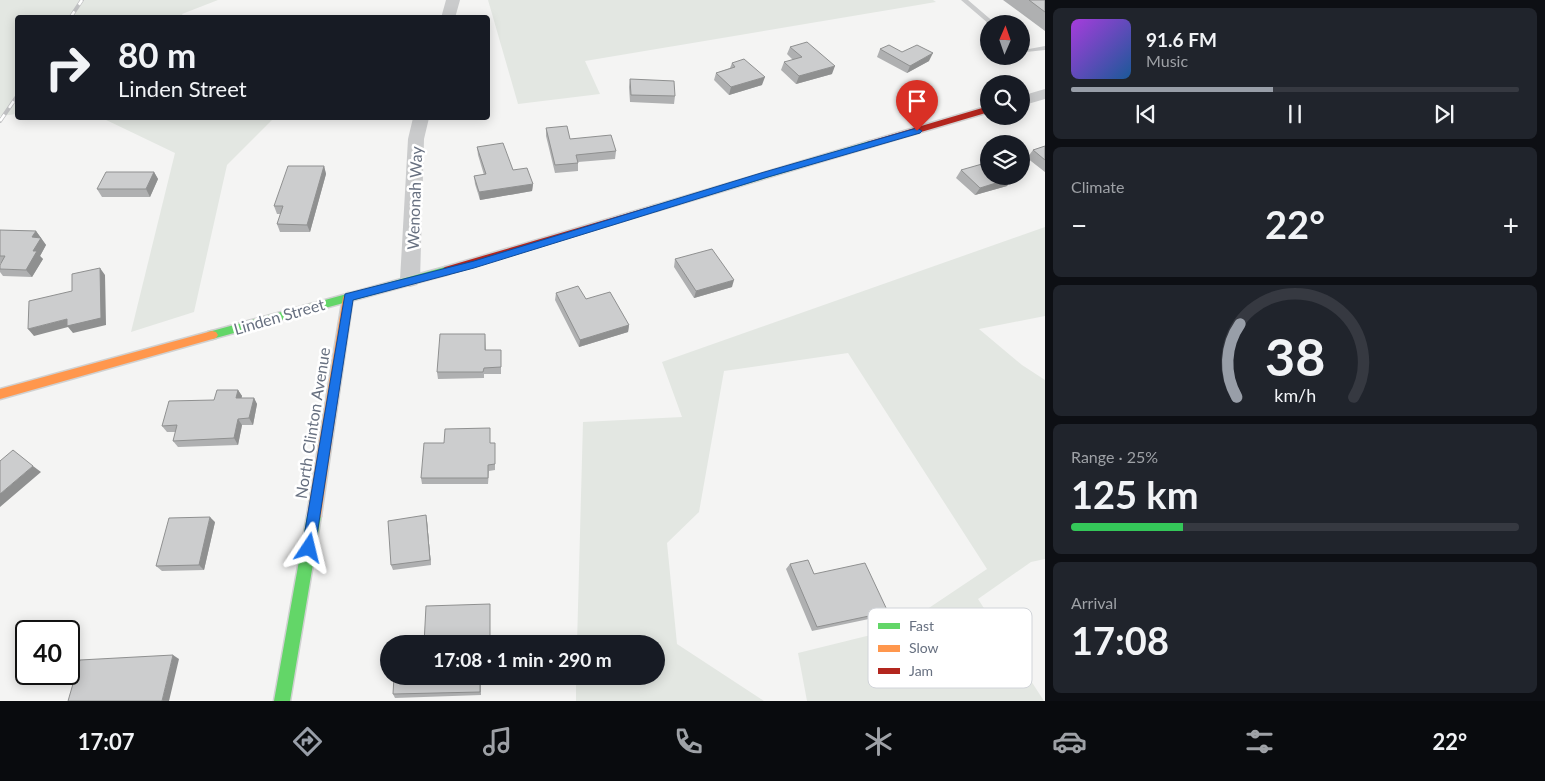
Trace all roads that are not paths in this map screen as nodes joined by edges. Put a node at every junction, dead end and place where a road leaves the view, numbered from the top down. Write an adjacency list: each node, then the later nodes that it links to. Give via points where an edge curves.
1 (453, 0): 3 (street)
2 (964, 0): 4 (lane)
3 (449, 15)
4 (982, 15)
5 (1045, 48): 6 (lane)
6 (1030, 52)
7 (1045, 94): 8 (street)
8 (1030, 98)
9 (980, 112): 11 (street, Linden Street, via 474,264)
10 (421, 120): 11 (street, Wenonah Way, via 416,139)
11 (410, 280): 12 (street, Linden Street)
12 (348, 297): 13 (street, Linden Street); 14 (street, North Clinton Avenue)
13 (0, 394)
14 (282, 701)

